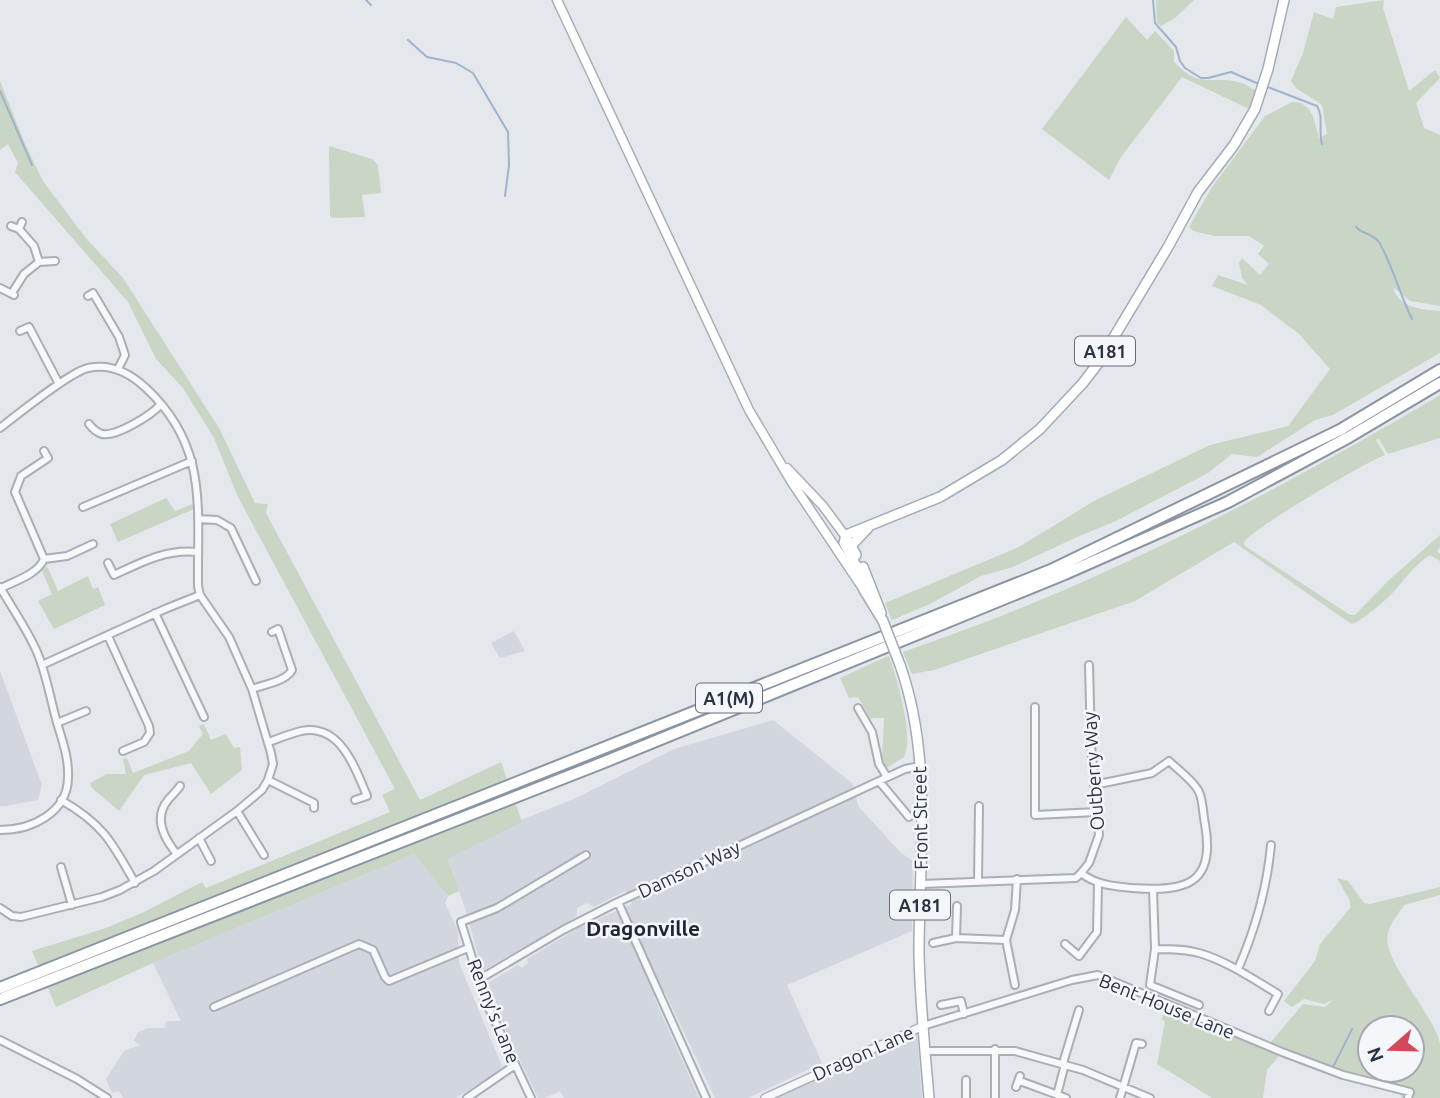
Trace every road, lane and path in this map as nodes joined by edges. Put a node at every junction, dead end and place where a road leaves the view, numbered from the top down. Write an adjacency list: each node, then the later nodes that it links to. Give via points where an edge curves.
1 (557, 0): 18 (main road, via 749,410)
2 (1283, 0): 21 (main road, A181, via 1260,96 1098,362 1063,405 994,466 940,497)
3 (18, 226): 5 (street, via 34,246)
4 (55, 261): 5 (street)
5 (39, 262): 6 (street, via 24,274 14,295)
6 (0, 288)
7 (88, 296): 9 (street, via 93,293 122,344 125,355)
8 (20, 331): 12 (street, via 29,327)
9 (118, 369): 12 (street, via 88,368); 13 (street, via 141,383)
10 (1440, 370): 88 (highway, A1(M), via 1340,430 1051,570)
11 (1440, 383): 89 (highway, A1(M), via 1228,502 1068,573 607,761)
12 (59, 384): 14 (street)
13 (161, 404): 15 (street, via 151,414 110,434 100,433); 17 (street, via 176,422)
14 (2, 423)
15 (89, 423)
16 (44, 451): 27 (street, via 48,458 21,476 15,492)
17 (192, 461): 19 (street); 20 (street)
18 (780, 461): 22 (main road); 24 (main road)
19 (83, 507)
20 (198, 519): 26 (street); 29 (street, via 217,520 231,528)
21 (869, 527): 22 (main road, A181); 25 (main road, A181)
22 (846, 535): 25 (main road, A181)
23 (93, 544): 27 (street, via 67,556)
24 (834, 544): 25 (main road); 31 (main road)
25 (848, 547): 31 (main road, A181); 34 (main road, A181, via 878,601)
26 (197, 552): 28 (street, via 166,552 114,575); 32 (street)
27 (44, 559): 30 (street, via 36,570)
28 (108, 563)
29 (256, 581)
30 (1, 587): 38 (street)
31 (864, 590): 34 (main road, A181)
32 (200, 596): 33 (street); 39 (street, via 233,643)
33 (155, 613): 36 (street); 43 (street)
34 (883, 621): 47 (main road, Front Street / A181, bridge, via 912,705)
35 (272, 632): 39 (street, via 278,629 292,670)
36 (108, 636): 38 (street); 46 (street, via 150,733)
37 (1089, 665): 51 (street, Outberry Way)
38 (42, 666): 44 (street)
39 (252, 689): 45 (street)
40 (1035, 707): 58 (street, via 1035,815)
41 (859, 708): 48 (street)
42 (86, 711): 44 (street)
43 (204, 717)
44 (57, 723): 53 (street, via 68,770)
45 (269, 741): 49 (street, via 272,764); 54 (street, via 302,731 333,737 352,762 367,796)
46 (124, 751)
47 (919, 766): 48 (street, Damson Way); 73 (main road, Front Street / A181)
48 (887, 777): 50 (street, Damson Way)
49 (268, 780): 56 (street, via 314,803); 57 (street)
50 (879, 781): 59 (street); 75 (street, Damson Way)
51 (1094, 785): 58 (street, Outberry Way); 74 (street, via 1152,773 1169,761 1199,792 1207,864 1199,877 1177,887)
52 (179, 791): 63 (street, via 163,807 160,821)
53 (61, 800): 60 (street, via 35,824); 71 (street, via 102,829)
54 (355, 800)
55 (979, 806): 70 (street)
56 (314, 808)
57 (237, 811): 61 (street); 64 (street)
58 (1097, 812): 68 (street, Outberry Way, via 1099,835)
59 (909, 817)
60 (0, 830)
61 (199, 838): 63 (street); 66 (street, via 212,860)
62 (1271, 845): 85 (street, via 1266,891)
63 (176, 853): 71 (street)
64 (264, 855)
65 (586, 855): 83 (street, Renny's Lane, via 496,908 461,922)
66 (203, 864)
67 (61, 867): 76 (street)
68 (1082, 873): 69 (street, via 1076,878); 72 (street)
69 (1017, 879): 70 (street); 80 (street, via 1015,911)
70 (978, 881): 73 (street)
71 (135, 883): 76 (street)
72 (1098, 883): 74 (street); 82 (street, via 1097,932 1079,956)
73 (921, 884): 96 (main road, Front Street / A181)
74 (1153, 889): 84 (street)
75 (618, 902): 86 (street); 111 (street, Damson Way)
76 (72, 905): 78 (street, via 21,917)
77 (957, 906): 79 (street)
78 (1, 910)
79 (956, 937): 80 (street); 81 (street)
80 (1006, 940): 87 (street)
81 (933, 943)
82 (1065, 944)
83 (468, 948): 86 (street, Renny's Lane); 92 (street, via 389,981 373,950 359,944)
84 (1155, 949): 85 (street, via 1201,953); 91 (street, via 1150,985)
85 (1238, 969): 94 (street, via 1278,994)
86 (478, 980): 102 (street, Renny's Lane)
87 (1015, 985)
88 (0, 988)
89 (0, 999)
90 (942, 1005): 95 (street, via 960,997)
91 (1199, 1005)
92 (214, 1007)
93 (1079, 1010): 101 (street)
94 (1269, 1010)
95 (964, 1014): 96 (street, Bent House Lane); 107 (street, Bent House Lane, via 1098,975 1307,1062)
96 (923, 1026): 100 (main road, Front Street / A181); 112 (street, Dragon Lane)
97 (0, 1040): 108 (street)
98 (1137, 1041): 105 (street)
99 (995, 1049): 100 (street); 101 (street); 115 (street)
100 (925, 1051): 113 (main road, Front Street / A181)
101 (1064, 1064): 105 (street); 106 (street)
102 (515, 1065): 109 (street); 110 (street, Renny's Lane)
103 (966, 1080): 114 (street)
104 (1019, 1081): 106 (street)
105 (1123, 1087): 117 (street); 118 (street)
106 (1056, 1095): 116 (street)
107 (1409, 1095)
108 (107, 1098)
109 (467, 1098)
110 (531, 1098)
111 (706, 1098)
112 (765, 1098)
113 (929, 1098)
114 (966, 1098)
115 (995, 1098)
116 (1066, 1098)
117 (1120, 1098)
118 (1150, 1098)

